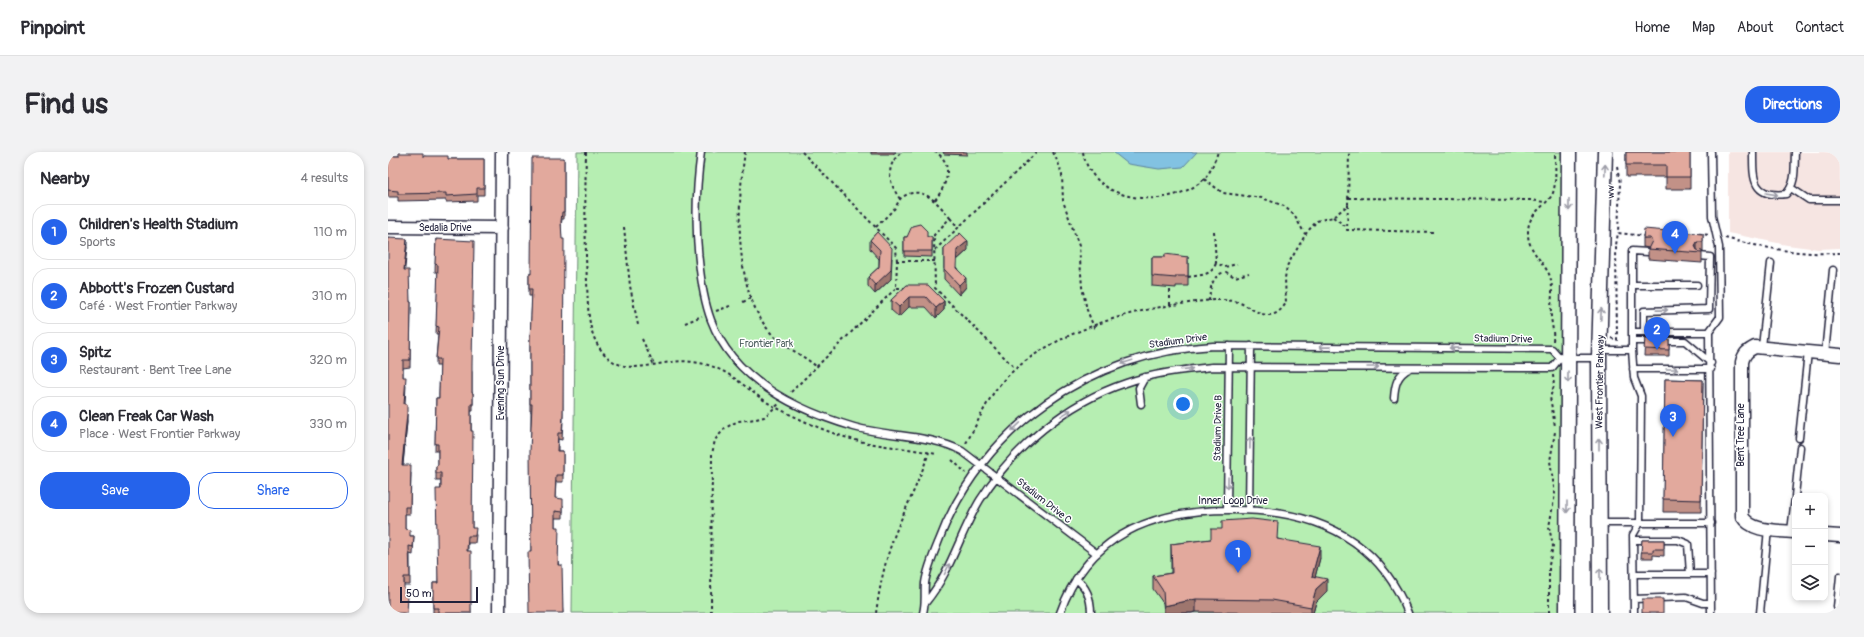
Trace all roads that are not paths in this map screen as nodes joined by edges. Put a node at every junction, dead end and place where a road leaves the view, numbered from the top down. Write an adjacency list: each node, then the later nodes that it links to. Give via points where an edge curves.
1 (502, 152): 11 (street, Evening Sun Drive)
2 (701, 152): 41 (lane, Stadium Drive C, via 696,220 701,280 711,320 720,340 734,358 752,377 817,414 870,431 941,442 962,451)
3 (1570, 152): 30 (street, one-way to 30)
4 (1605, 152): 27 (street, West Frontier Parkway, one-way to 4)
5 (1711, 152): 20 (lane, via 1712,216 1719,247 1720,317)
6 (1753, 152): 8 (lane, one-way to 8, via 1753,178 1761,192 1786,194)
7 (1795, 152): 8 (lane)
8 (1791, 188): 9 (lane, via 1809,200)
9 (1840, 200)
10 (388, 228): 11 (street, Sedalia Drive)
11 (502, 228): 64 (street, Evening Sun Drive)
12 (1648, 252): 16 (lane, via 1632,251)
13 (1699, 256): 19 (lane, one-way to 13, via 1644,311 1709,309 1710,257)
14 (1771, 263): 24 (lane)
15 (1833, 270): 28 (lane)
16 (1632, 285): 17 (lane); 18 (lane)
17 (1696, 285)
18 (1632, 332): 19 (lane); 21 (lane)
19 (1644, 332): 20 (lane)
20 (1709, 332): 33 (lane)
21 (1632, 341): 25 (lane); 33 (lane, via 1685,341)
22 (1229, 346): 23 (lane, Stadium Drive); 31 (lane, Stadium Drive B); 41 (lane, Stadium Drive, one-way to 41, via 1192,347 1153,354 1082,380 1029,416)
23 (1251, 346): 30 (lane, Stadium Drive, one-way to 23, via 1552,349); 32 (lane)
24 (1762, 347): 26 (street); 49 (street, Bent Tree Lane, via 1748,350 1743,355 1742,362 1741,508 1746,522 1757,528)
25 (1632, 350): 27 (lane); 35 (lane)
26 (1808, 352): 28 (street); 39 (lane)
27 (1600, 354): 30 (lane); 47 (street, West Frontier Parkway, one-way to 27)
28 (1825, 354): 29 (street)
29 (1840, 355)
30 (1564, 358): 34 (lane, Stadium Drive, via 1552,368); 69 (street, one-way to 69)
31 (1229, 366): 32 (lane, Stadium Drive); 36 (lane, Stadium Drive, one-way to 31, via 1177,370); 44 (lane, Stadium Drive B, one-way to 44)
32 (1251, 366): 34 (lane, Stadium Drive, one-way to 34); 45 (lane, one-way to 32)
33 (1711, 366): 35 (lane, one-way to 33); 46 (lane)
34 (1412, 367): 37 (lane, via 1397,379)
35 (1633, 369): 48 (lane, via 1641,396)
36 (1145, 377): 38 (lane, via 1139,388); 42 (lane, Stadium Drive, one-way to 36, via 1025,444 1063,415 1113,387)
37 (1394, 398)
38 (1141, 404)
39 (1799, 438)
40 (1800, 447): 43 (lane)
41 (981, 465): 42 (lane, Stadium Drive C); 61 (lane, Stadium Drive, via 962,492 941,535 925,583)
42 (996, 477): 54 (lane, Stadium Drive C); 61 (lane, Stadium Drive, one-way to 42, via 938,587 971,516)
43 (1795, 493)
44 (1227, 510): 45 (lane, Inner Loop Drive); 54 (lane, Inner Loop Drive, via 1190,512 1160,518 1130,529)
45 (1249, 510): 68 (lane, Inner Loop Drive, via 1298,516 1340,533 1354,542 1379,565)
46 (1711, 522): 48 (lane); 57 (lane)
47 (1600, 523): 48 (lane); 70 (street, West Frontier Parkway, one-way to 47)
48 (1640, 523): 53 (lane)
49 (1768, 529): 50 (street); 73 (lane)
50 (1792, 531)
51 (1828, 534): 52 (street)
52 (1840, 536)
53 (1633, 540): 55 (lane); 56 (lane, via 1678,540 1688,544)
54 (1096, 553): 59 (lane, Inner Loop Drive)
55 (1634, 574): 56 (lane); 60 (lane)
56 (1690, 574): 57 (lane)
57 (1711, 574): 62 (lane)
58 (1840, 576): 63 (lane)
59 (1076, 579): 66 (lane, Inner Loop Drive); 67 (lane, via 1089,596)
60 (1634, 599): 62 (lane, via 1686,597); 71 (lane)
61 (926, 602): 65 (lane, Stadium Drive)
62 (1711, 603): 72 (lane)
63 (1837, 607)
64 (499, 613)
65 (923, 613)
66 (1060, 613)
67 (1091, 613)
68 (1408, 613)
69 (1567, 613)
70 (1600, 613)
71 (1634, 613)
72 (1711, 613)
73 (1760, 613)

